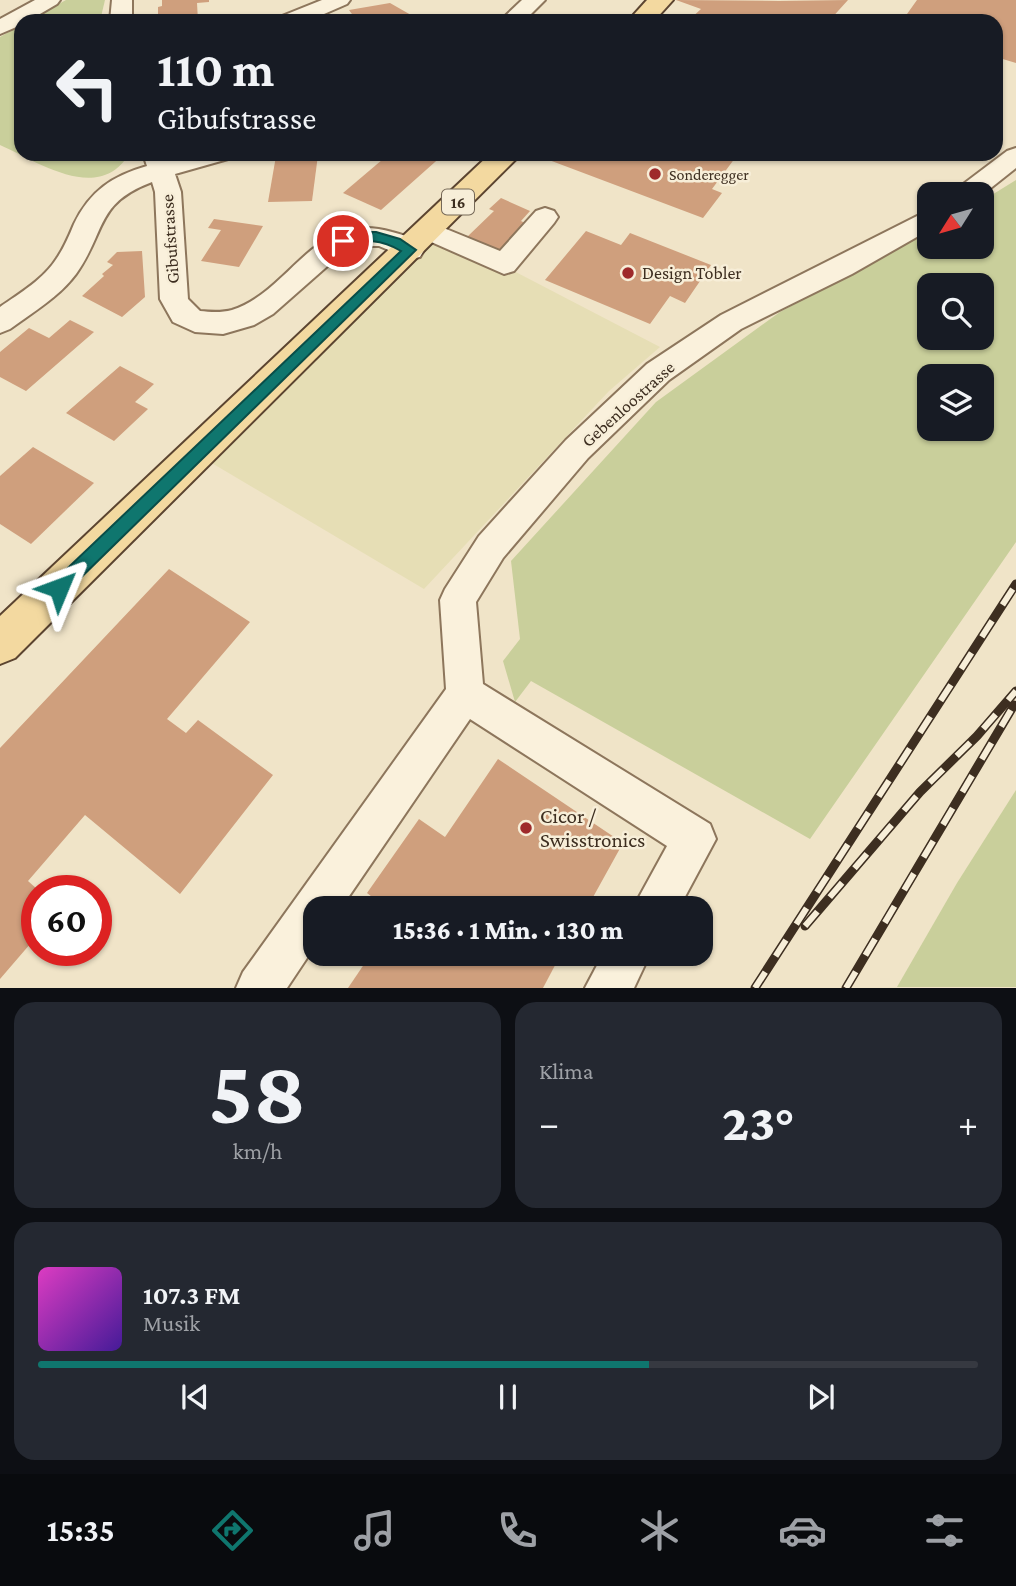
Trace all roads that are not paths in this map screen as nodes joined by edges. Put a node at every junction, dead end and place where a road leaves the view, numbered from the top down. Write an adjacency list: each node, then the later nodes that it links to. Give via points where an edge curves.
1 (50, 0): 5 (street)
2 (340, 0): 6 (street)
3 (536, 0): 7 (street)
4 (661, 0): 8 (main road)
5 (25, 14)
6 (307, 14)
7 (519, 14)
8 (647, 14)
9 (1016, 156): 12 (street)
10 (500, 161): 15 (main road, 16)
11 (158, 163): 15 (street, Gibufstrasse, via 168,192 176,304 195,321 225,323 253,313 350,238); 16 (street, via 107,194 64,269)
12 (982, 182)
13 (545, 216): 15 (street, Gibufstrasse, via 504,264)
14 (917, 226): 18 (street, Gebenloostrasse, via 731,322 658,372 577,449 491,547 458,600)
15 (419, 240): 17 (main road, 16)
16 (0, 322)
17 (0, 644)
18 (465, 694): 19 (street, via 695,839); 21 (street)
19 (661, 896)
20 (621, 966): 22 (street)
21 (259, 988)
22 (608, 988)

